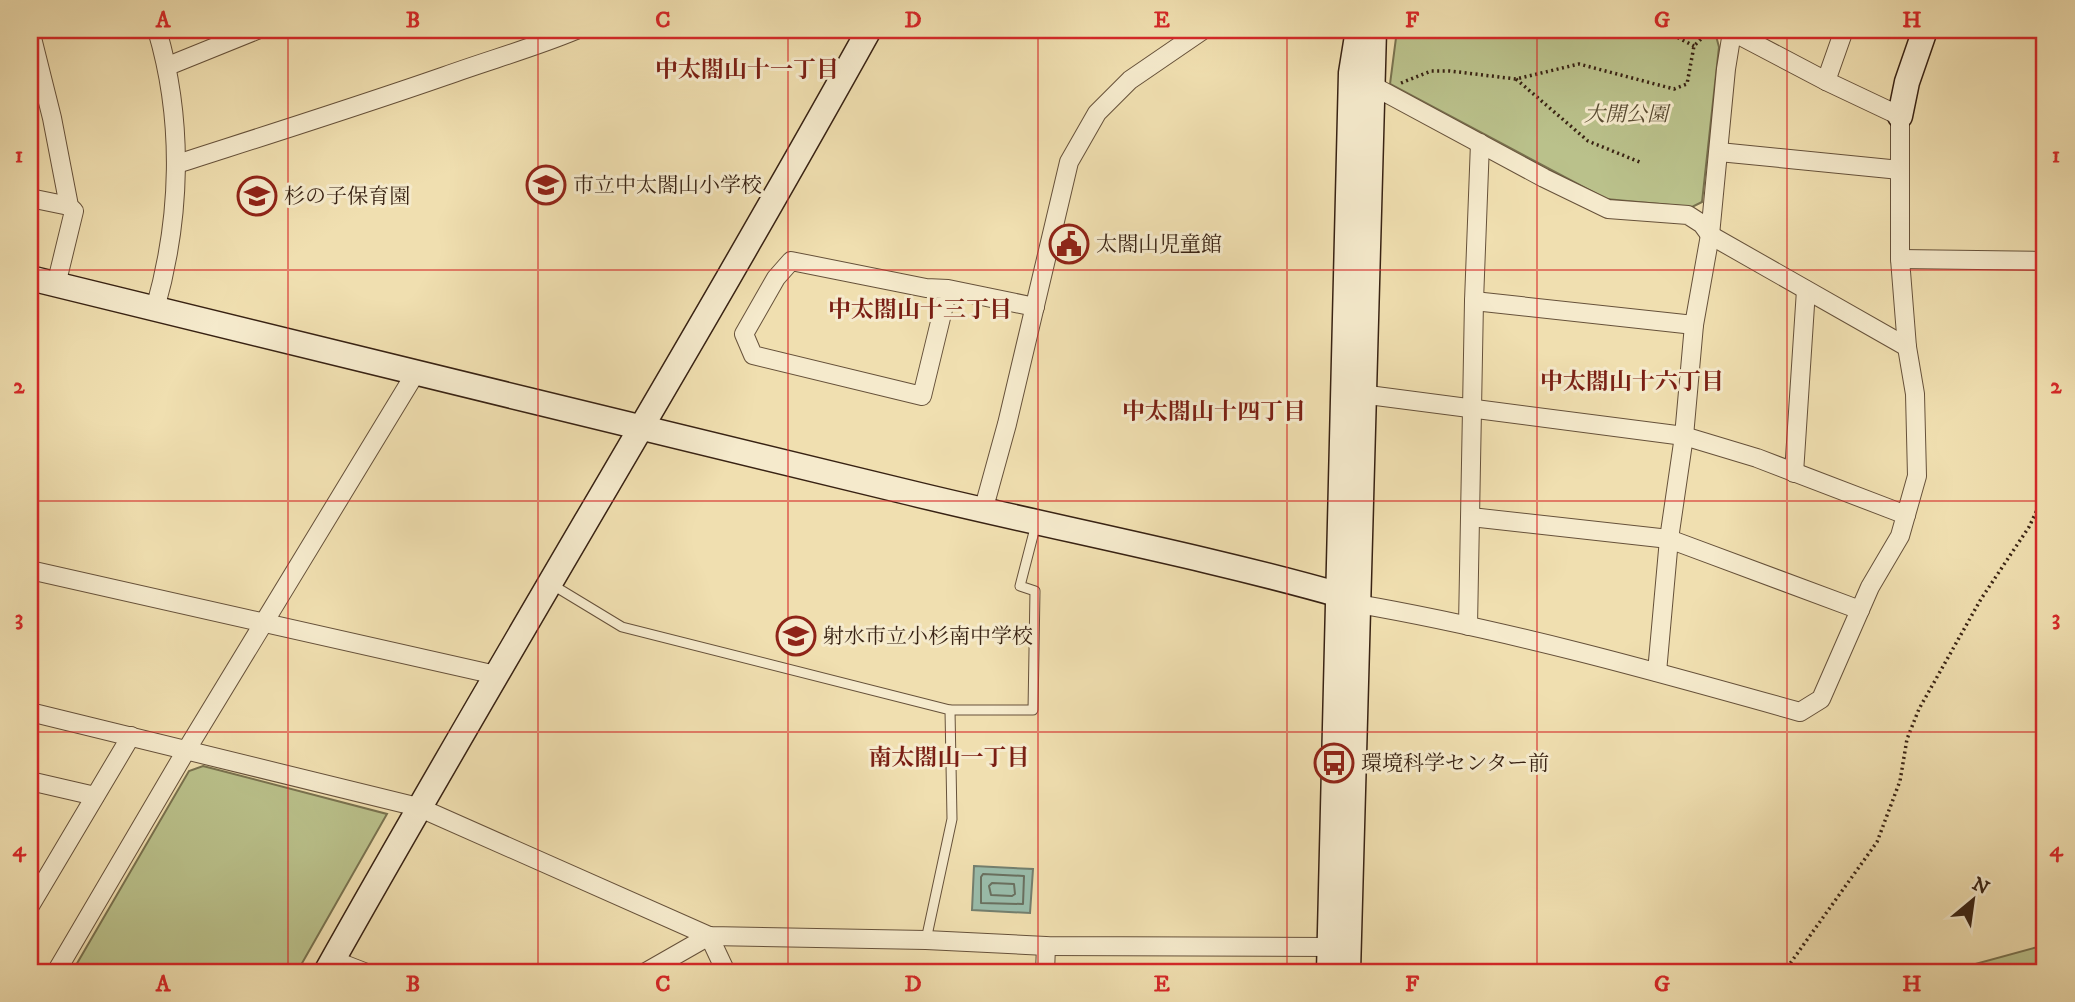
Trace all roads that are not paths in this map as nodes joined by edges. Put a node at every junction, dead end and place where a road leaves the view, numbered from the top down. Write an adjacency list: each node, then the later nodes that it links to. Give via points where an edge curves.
1 (30, 30): 21 (street)
2 (157, 30): 12 (street)
3 (257, 30): 12 (street)
4 (576, 30): 18 (street, via 356,108)
5 (869, 30): 37 (street)
6 (1203, 30): 30 (street, via 1130,80 1097,113 1069,162)
7 (1358, 30): 14 (street)
8 (1374, 30): 14 (street)
9 (1844, 30): 13 (street)
10 (1925, 30): 15 (street)
11 (1730, 31): 13 (street); 17 (street)
12 (168, 66): 18 (street)
13 (1826, 81): 15 (street)
14 (1369, 84): 16 (street); 35 (street)
15 (1900, 116): 19 (street)
16 (1480, 143): 22 (street, via 1608,209 1688,215); 29 (street)
17 (1719, 152): 19 (street); 22 (street)
18 (177, 164): 31 (street, via 172,237)
19 (1900, 170): 23 (street)
20 (30, 198): 21 (street)
21 (69, 206): 26 (street, via 74,211)
22 (1710, 235): 28 (street); 32 (street)
23 (1900, 259): 24 (street); 33 (street)
24 (2045, 261)
25 (30, 278): 26 (street)
26 (56, 285): 31 (street)
27 (948, 289): 27 (street, via 791,261 744,334 753,355 922,396); 30 (street)
28 (1806, 290): 33 (street); 39 (street)
29 (1474, 301): 32 (street); 36 (street)
30 (1035, 307): 40 (street)
31 (155, 309): 34 (street)
32 (1693, 325): 38 (street)
33 (1906, 347): 41 (street, via 1915,394 1917,445 1917,476)
34 (415, 374): 37 (street); 49 (street)
35 (1353, 393): 36 (street); 47 (street)
36 (1472, 407): 38 (street); 42 (street)
37 (640, 428): 40 (street); 46 (street)
38 (1684, 436): 39 (street); 44 (street)
39 (1794, 473): 41 (street)
40 (984, 511): 43 (street)
41 (1906, 515): 48 (street, via 1900,536)
42 (1471, 517): 44 (street); 50 (street)
43 (1036, 523): 47 (street, via 1278,578); 53 (lane, via 1020,586 1035,591 1033,710)
44 (1669, 539): 48 (street); 51 (street)
45 (30, 570): 49 (street)
46 (549, 584): 52 (street); 53 (lane, via 622,627)
47 (1349, 599): 50 (street); 65 (street); 73 (street)
48 (1860, 610): 51 (street, via 1821,699 1800,712)
49 (263, 622): 52 (street); 56 (street)
50 (1468, 626): 51 (street)
51 (1657, 672)
52 (496, 675): 59 (street)
53 (950, 710): 63 (lane, via 952,819)
54 (30, 712): 55 (street)
55 (131, 736): 56 (street); 58 (street)
56 (187, 749): 59 (street); 67 (street)
57 (30, 781): 58 (street)
58 (95, 796): 60 (street)
59 (418, 807): 62 (street); 66 (street)
60 (35, 888): 61 (street)
61 (30, 906)
62 (709, 936): 63 (street); 69 (street); 70 (street)
63 (926, 940): 64 (street)
64 (1046, 946): 65 (street); 71 (street)
65 (1330, 947): 72 (street)
66 (329, 966): 68 (street)
67 (56, 972)
68 (364, 972)
69 (646, 972)
70 (726, 972)
71 (1045, 972)
72 (1329, 972)
73 (1348, 972)

